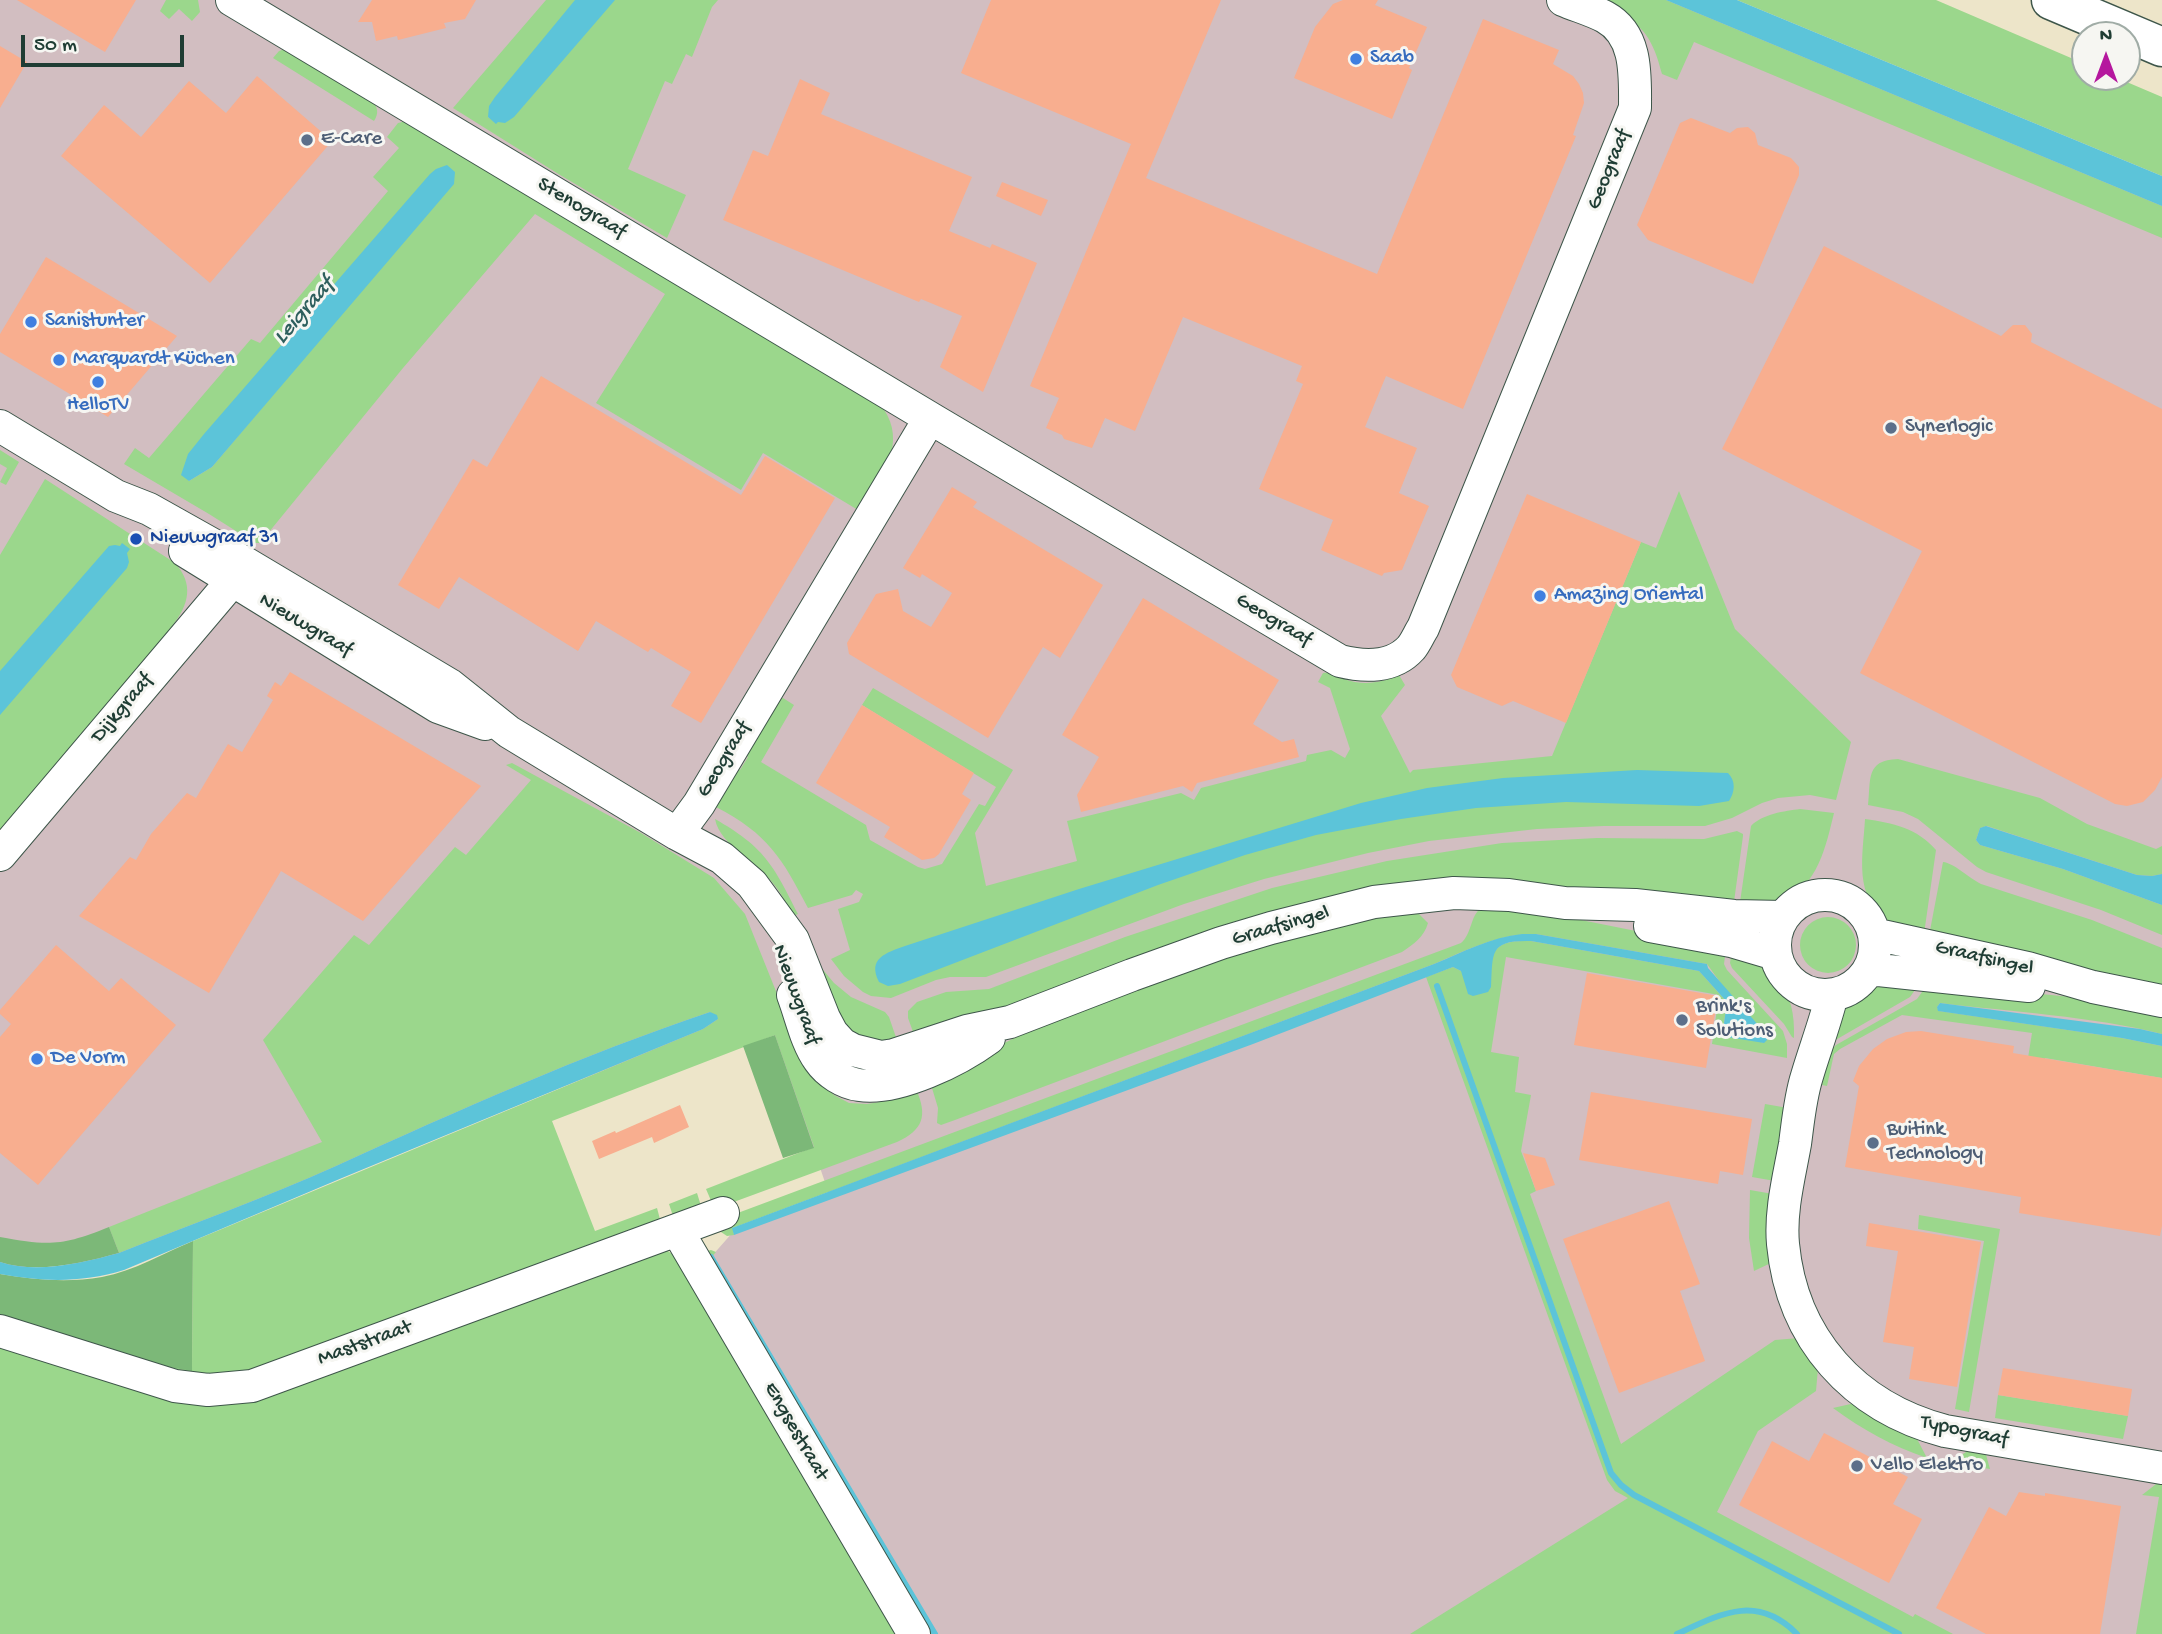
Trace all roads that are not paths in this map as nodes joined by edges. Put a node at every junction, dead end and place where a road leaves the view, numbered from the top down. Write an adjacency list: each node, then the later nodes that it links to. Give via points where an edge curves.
1 (232, 0): 5 (street, Stenograaf)
2 (1563, 0): 5 (street, Geograaf, via 1607,18 1623,33 1634,58 1635,108 1423,628 1412,647 1400,656 1372,666 1340,661)
3 (2052, 0): 4 (highway)
4 (2162, 47)
5 (930, 418): 8 (street, Geograaf)
6 (0, 426): 7 (street, Nieuwgraaf, via 116,496 149,509)
7 (239, 572): 8 (street, Nieuwgraaf, via 450,685 509,733); 9 (street, Dijkgraaf)
8 (677, 834): 18 (street, Nieuwgraaf, via 722,858 752,884 793,940 824,1018 842,1044)
9 (0, 855)
10 (1565, 903): 11 (street, Graafsingel); 13 (street, Graafsingel, via 1630,923 1731,941); 18 (street, Graafsingel, via 1454,893 1374,902 1222,943 1010,1022 967,1031)
11 (1783, 918): 12 (street, via 1807,898 1836,896 1860,908); 13 (street)
12 (1874, 934): 14 (street); 15 (street, Graafsingel)
13 (1775, 954): 16 (street, via 1785,975)
14 (1869, 970): 15 (street, Graafsingel, via 2026,986); 16 (street, via 1853,987)
15 (2093, 987): 17 (street, Graafsingel)
16 (1817, 993): 22 (street, Typograaf, via 1783,1216 1783,1242 1796,1302 1823,1354 1844,1378 1891,1412 1920,1425)
17 (2162, 1001)
18 (916, 1062)
19 (723, 1213): 20 (street, Maststraat)
20 (677, 1230): 21 (street, Maststraat, via 252,1386 208,1390 175,1386); 23 (street, Engsestraat)
21 (0, 1331)
22 (2162, 1468)
23 (914, 1634)

